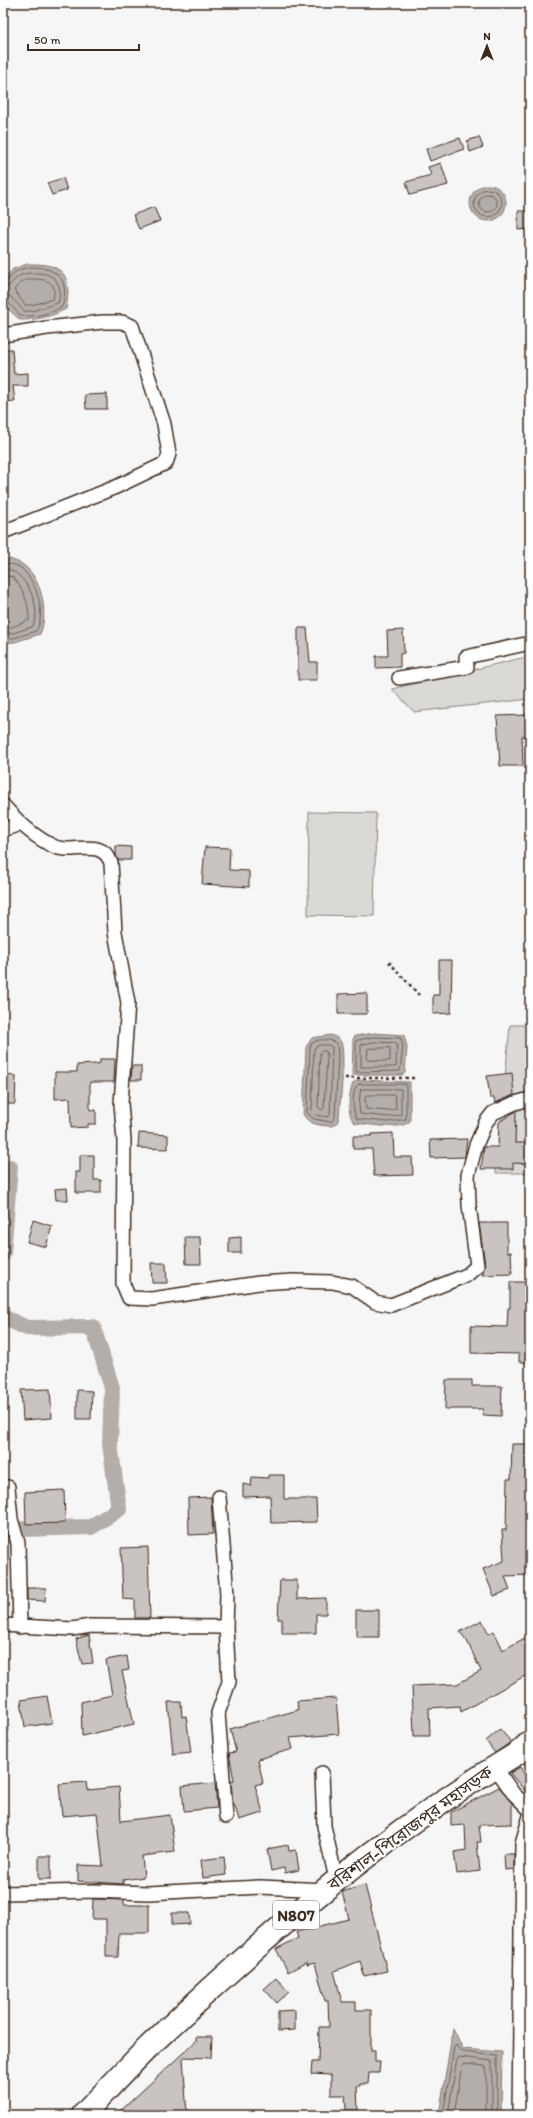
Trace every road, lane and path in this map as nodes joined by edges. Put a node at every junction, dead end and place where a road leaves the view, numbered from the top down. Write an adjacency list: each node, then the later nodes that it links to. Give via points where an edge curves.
1 (3, 335): 2 (street, via 103,322 122,322 132,326 164,424 169,454 166,463 158,468)
2 (3, 532)
3 (530, 643): 4 (street, via 466,657 467,667)
4 (398, 678)
5 (3, 805): 6 (street)
6 (21, 824): 7 (street); 12 (street, via 53,847 100,850 109,857 111,863 115,932 128,1003 121,1103 124,1141 123,1284 129,1298 152,1299 293,1280 352,1286 375,1302 391,1305 468,1275 477,1266 468,1175 476,1145 493,1113)
7 (3, 830)
8 (389, 962): 9 (path)
9 (419, 995)
10 (345, 1078): 11 (path)
11 (414, 1078)
12 (530, 1099)
13 (3, 1486): 16 (street, via 8,1487 11,1519 18,1543)
14 (219, 1497): 17 (street, via 228,1594)
15 (3, 1625): 16 (street)
16 (20, 1626): 17 (street, via 72,1629 91,1626)
17 (226, 1627): 23 (street, via 229,1682 218,1713)
18 (530, 1742): 19 (highway, বরিশাল-পিরোজপুর মহাসড়ক / N807)
19 (495, 1767): 21 (street, via 513,1793); 24 (highway, বরিশাল-পিরোজপুর মহাসড়ক / N807)
20 (322, 1773): 24 (street)
21 (530, 1810)
22 (530, 1816): 27 (street, via 522,1843)
23 (226, 1817)
24 (330, 1885): 25 (street, via 148,1893); 26 (highway, বরিশাল-পিরোজপুর মহাসড়ক / N807, via 160,2036)
25 (3, 1893)
26 (83, 2115)
27 (519, 2115)

